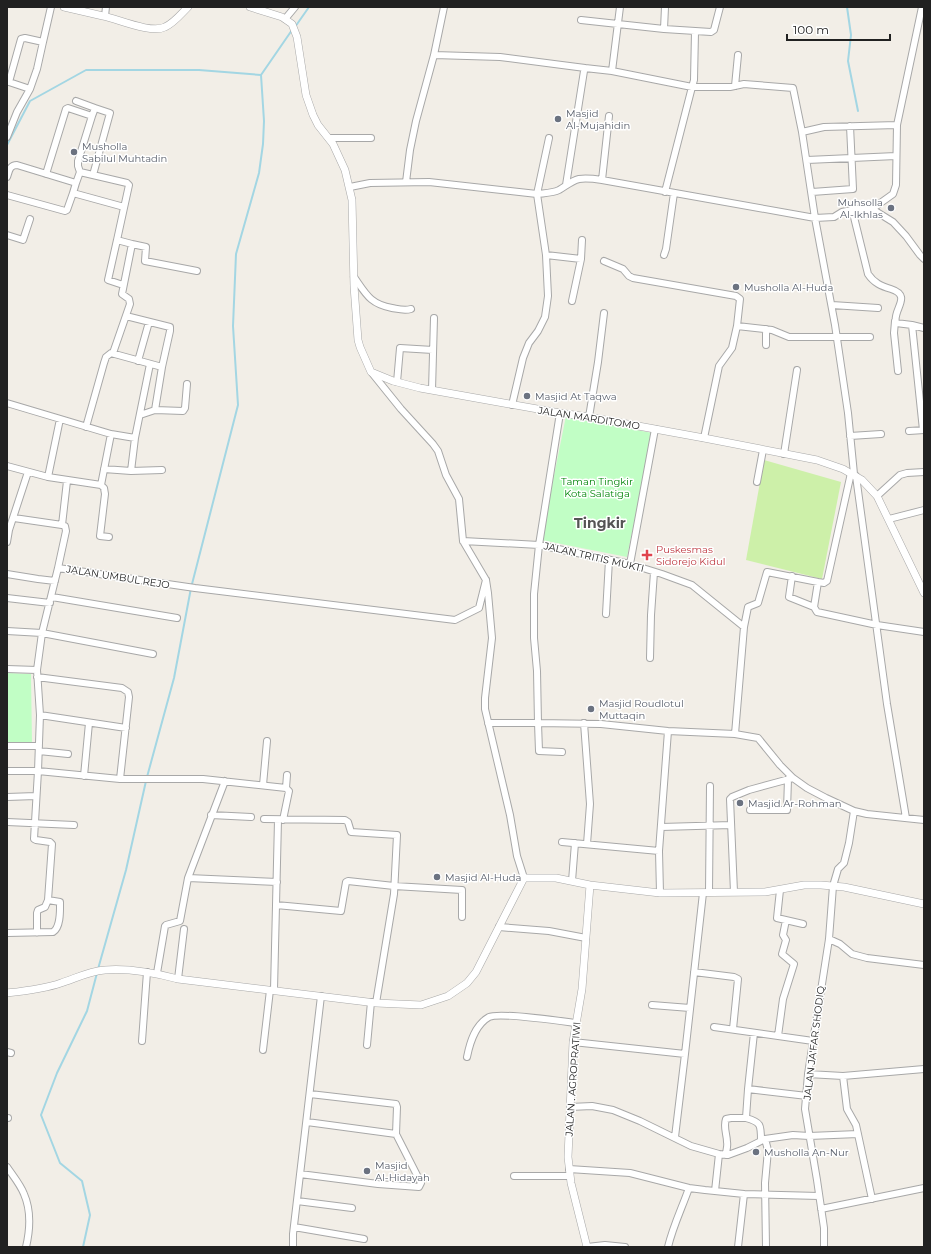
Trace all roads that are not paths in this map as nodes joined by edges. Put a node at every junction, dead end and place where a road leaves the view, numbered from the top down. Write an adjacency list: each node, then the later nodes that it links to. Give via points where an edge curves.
1 (50, 7): 20 (street)
2 (64, 7): 13 (street)
3 (106, 7): 13 (street)
4 (188, 7): 13 (street, via 172,23 158,29)
5 (250, 7): 14 (street)
6 (290, 7): 14 (street)
7 (295, 7): 14 (street)
8 (444, 7): 22 (street)
9 (620, 7): 16 (street)
10 (665, 7): 17 (street)
11 (720, 7): 19 (street, via 714,31)
12 (922, 7): 18 (street)
13 (105, 16)
14 (284, 18): 37 (street, via 292,24 297,37 306,95 313,115)
15 (581, 20): 16 (street)
16 (617, 24): 17 (street); 24 (street)
17 (664, 29): 19 (street)
18 (921, 30): 33 (street)
19 (695, 32): 27 (street)
20 (43, 42): 25 (street, via 22,38); 28 (street)
21 (738, 55): 26 (street)
22 (434, 56): 23 (street, via 500,57); 49 (street, via 416,121)
23 (585, 68): 24 (street); 51 (street)
24 (612, 71): 27 (street)
25 (8, 82): 28 (street)
26 (735, 86): 27 (street); 35 (street, via 744,84 793,88)
27 (692, 88): 53 (street)
28 (30, 89): 36 (street)
29 (76, 101): 30 (street)
30 (95, 108): 31 (street); 46 (street, via 110,113)
31 (92, 116): 44 (street, via 78,161); 45 (street, via 66,109)
32 (609, 116): 48 (street)
33 (897, 125): 34 (street); 40 (street)
34 (850, 126): 35 (street, via 824,127); 41 (street)
35 (802, 132): 42 (street)
36 (7, 137)
37 (330, 138): 38 (street); 52 (street)
38 (371, 138)
39 (549, 138): 56 (street)
40 (896, 156): 41 (street); 61 (street, via 896,185 892,194)
41 (852, 158): 42 (street); 54 (street, via 853,190)
42 (807, 160): 54 (street)
43 (8, 168): 45 (street, via 17,165); 47 (street)
44 (80, 172): 46 (street); 50 (street)
45 (46, 174): 50 (street)
46 (93, 175): 59 (street, via 128,184)
47 (7, 177)
48 (602, 180): 51 (street, via 580,179); 53 (street)
49 (406, 182): 52 (street, via 370,183); 56 (street, via 429,182)
50 (76, 183): 55 (street)
51 (566, 185): 56 (street, via 555,192)
52 (350, 187): 74 (street)
53 (665, 192): 57 (street)
54 (812, 192): 62 (street)
55 (73, 193): 58 (street, via 65,211); 59 (street)
56 (537, 194): 68 (street)
57 (674, 194): 62 (street); 69 (street)
58 (7, 195)
59 (124, 207): 65 (street)
60 (852, 209): 61 (street); 62 (street, via 834,217); 83 (street, via 868,274 872,281 901,295)
61 (872, 209): 70 (street, via 893,222)
62 (816, 218): 77 (street)
63 (30, 219): 64 (street, via 23,240)
64 (7, 235)
65 (117, 240): 67 (street); 75 (street, via 108,280)
66 (582, 240): 71 (street)
67 (132, 244): 73 (street, via 146,246 145,261); 75 (street)
68 (546, 255): 71 (street); 104 (street, via 548,296 545,317 523,358)
69 (664, 255)
70 (924, 258)
71 (580, 259): 76 (street)
72 (604, 261): 86 (street, via 623,269 633,278 736,296 740,299)
73 (197, 270)
74 (354, 277): 79 (street, via 375,303 402,310); 99 (street, via 358,340)
75 (123, 285): 81 (street, via 122,294 130,301)
76 (572, 301)
77 (832, 305): 78 (street); 89 (street)
78 (878, 308)
79 (411, 309)
80 (604, 313): 108 (street)
81 (126, 316): 84 (street); 93 (street)
82 (434, 318): 92 (street)
83 (895, 321): 85 (street, via 897,324); 98 (street)
84 (149, 322): 94 (street); 96 (street, via 170,328)
85 (912, 325): 87 (street); 112 (street)
86 (737, 326): 88 (street); 118 (street, via 732,348 719,366)
87 (924, 328)
88 (766, 329): 89 (street, via 789,337); 91 (street)
89 (837, 337): 90 (street); 116 (street)
90 (870, 337)
91 (766, 345)
92 (433, 350): 100 (street, via 399,349); 102 (street)
93 (113, 353): 94 (street); 110 (street, via 106,357)
94 (138, 360): 95 (street)
95 (150, 364): 96 (street); 107 (street)
96 (162, 367): 105 (street)
97 (797, 370): 120 (street)
98 (898, 371)
99 (372, 372): 100 (street, JALAN MARDITOMO); 139 (street, via 438,451 446,475 459,499)
100 (397, 382): 102 (street, JALAN MARDITOMO)
101 (187, 384): 105 (street, via 184,410)
102 (432, 390): 104 (street, JALAN MARDITOMO)
103 (7, 403): 109 (street)
104 (512, 405): 106 (street, JALAN MARDITOMO)
105 (155, 410): 107 (street)
106 (560, 414): 108 (street, JALAN MARDITOMO); 141 (street)
107 (140, 415): 117 (street)
108 (589, 417): 111 (street, JALAN MARDITOMO)
109 (60, 419): 110 (street); 128 (street)
110 (86, 426): 114 (street)
111 (655, 429): 118 (street, JALAN MARDITOMO); 143 (street)
112 (924, 430): 113 (street)
113 (909, 431)
114 (111, 434): 117 (street); 122 (street)
115 (881, 434): 116 (street)
116 (850, 436): 127 (street)
117 (135, 438): 124 (street)
118 (704, 438): 119 (street, JALAN MARDITOMO)
119 (763, 450): 120 (street, JALAN MARDITOMO); 130 (street)
120 (784, 454): 127 (street, JALAN MARDITOMO, via 817,460)
121 (7, 466): 125 (street)
122 (104, 469): 124 (street); 131 (street)
123 (162, 470): 124 (street)
124 (131, 471)
125 (28, 472): 128 (street); 134 (street)
126 (924, 472): 132 (street, via 900,475)
127 (854, 475): 132 (street, JALAN MARDITOMO); 150 (street, via 827,581); 158 (street)
128 (48, 477): 129 (street)
129 (67, 481): 131 (street); 136 (street)
130 (757, 482)
131 (101, 485): 138 (street, via 105,494 100,536)
132 (877, 496): 135 (street, JALAN MARDITOMO)
133 (924, 510): 135 (street)
134 (14, 518): 136 (street); 137 (street)
135 (888, 519): 151 (street, JALAN MARDITOMO)
136 (62, 525): 144 (street, via 66,531)
137 (9, 528): 140 (street)
138 (109, 537)
139 (463, 541): 141 (street, JALAN TRITIS MUKTI); 148 (street)
140 (7, 542)
141 (539, 545): 142 (street, JALAN TRITIS MUKTI); 171 (street, via 534,594)
142 (609, 560): 143 (street, JALAN TRITIS MUKTI); 156 (street)
143 (630, 564): 145 (street, JALAN TRITIS MUKTI)
144 (58, 568): 148 (street, JALAN UMBUL REJO, via 186,587 455,620 479,608); 149 (street, JALAN UMBUL REJO)
145 (654, 572): 159 (street, JALAN TRITIS MUKTI, via 692,585); 164 (street)
146 (7, 574): 149 (street)
147 (792, 576): 150 (street); 155 (street, via 789,597); 159 (street, via 766,573 758,603 748,607)
148 (486, 580): 170 (street, via 492,638 485,698)
149 (55, 581): 152 (street, JALAN UMBUL REJO)
150 (818, 582): 155 (street)
151 (924, 594)
152 (52, 597): 154 (street, JALAN UMBUL REJO); 157 (street)
153 (7, 598): 154 (street)
154 (50, 603): 162 (street, JALAN UMBUL REJO)
155 (814, 607): 158 (street, via 817,612)
156 (606, 614)
157 (177, 618)
158 (877, 625): 161 (street); 197 (street)
159 (744, 627): 175 (street)
160 (7, 631): 162 (street)
161 (924, 632)
162 (42, 633): 163 (street); 166 (street, JALAN UMBUL REJO)
163 (153, 654)
164 (650, 658)
165 (7, 669): 166 (street)
166 (37, 670): 167 (street, JALAN UMBUL REJO)
167 (37, 677): 168 (street, JALAN UMBUL REJO); 173 (street, via 126,690 129,697)
168 (40, 715): 169 (street); 178 (street, JALAN UMBUL REJO)
169 (89, 723): 173 (street); 184 (street)
170 (488, 723): 171 (street); 212 (street)
171 (538, 723): 172 (street); 179 (street, via 539,751)
172 (584, 723): 174 (street); 209 (street, via 590,804)
173 (126, 728): 186 (street)
174 (668, 731): 175 (street); 206 (street)
175 (735, 734): 185 (street, via 758,738)
176 (267, 741): 188 (street)
177 (7, 746): 178 (street)
178 (39, 749): 180 (street); 182 (street, JALAN UMBUL REJO)
179 (562, 752)
180 (68, 754)
181 (7, 771): 182 (street)
182 (38, 771): 184 (street); 192 (street, JALAN UMBUL REJO)
183 (287, 775): 190 (street)
184 (84, 776): 186 (street)
185 (791, 778): 193 (street, via 787,810); 194 (street); 204 (street, via 732,796)
186 (120, 779): 187 (street)
187 (225, 781): 188 (street); 195 (street)
188 (263, 785): 190 (street)
189 (710, 786): 205 (street)
190 (286, 788): 199 (street, via 289,791)
191 (7, 796): 192 (street)
192 (36, 796): 202 (street, JALAN UMBUL REJO)
193 (750, 810)
194 (854, 811): 197 (street); 217 (street, JALAN JA'FAR SHODIQ, via 844,863 838,869)
195 (211, 815): 196 (street); 211 (street)
196 (251, 817)
197 (906, 818): 200 (street)
198 (264, 819): 199 (street)
199 (280, 820): 214 (street); 216 (street, via 345,820 351,832 397,834)
200 (924, 820)
201 (7, 822): 202 (street)
202 (35, 823): 203 (street); 222 (street, JALAN UMBUL REJO, via 34,840 52,844)
203 (74, 825)
204 (731, 825): 205 (street); 219 (street)
205 (709, 826): 206 (street); 221 (street)
206 (661, 827): 210 (street)
207 (562, 842): 208 (street)
208 (575, 843): 209 (street); 213 (street)
209 (588, 844): 210 (street)
210 (659, 851): 220 (street)
211 (188, 878): 214 (street); 237 (street, via 180,921 165,926)
212 (524, 878): 213 (street); 228 (street)
213 (572, 881): 215 (street)
214 (277, 882): 224 (street)
215 (590, 885): 220 (street); 232 (street, JALAN . AGROPRATIWI)
216 (394, 886): 224 (street, via 347,881 340,911); 225 (street, via 462,890); 242 (street)
217 (833, 886): 218 (street, via 804,885); 223 (street); 233 (street, JALAN JA'FAR SHODIQ)
218 (780, 890): 219 (street); 226 (street, via 776,917)
219 (734, 892): 221 (street)
220 (660, 893): 221 (street)
221 (706, 893): 236 (street)
222 (48, 900): 231 (street, via 45,907 37,913); 231 (street, via 60,902 57,930)
223 (924, 904)
224 (276, 905): 239 (street)
225 (462, 917)
226 (786, 920): 227 (street); 249 (street, via 783,935 786,940 782,954 794,964 783,999)
227 (803, 924)
228 (499, 927): 232 (street, via 549,931); 242 (street, via 476,972 467,983 448,996 421,1005)
229 (184, 929): 238 (street)
230 (7, 933): 231 (street)
231 (37, 933)
232 (586, 938): 245 (street, JALAN . AGROPRATIWI, via 582,990)
233 (829, 939): 234 (street, via 852,954); 251 (street, JALAN JA'FAR SHODIQ)
234 (924, 965)
235 (148, 972): 237 (street); 240 (street, via 105,970 42,988); 250 (street)
236 (694, 972): 244 (street); 247 (street, via 738,979)
237 (157, 973): 238 (street)
238 (178, 979): 239 (street)
239 (272, 990): 241 (street); 254 (street)
240 (7, 993)
241 (321, 996): 242 (street); 261 (street)
242 (373, 1003): 253 (street)
243 (652, 1005): 244 (street)
244 (690, 1008): 255 (street)
245 (576, 1023): 252 (street, JALAN . AGROPRATIWI); 256 (street, via 491,1016 476,1030)
246 (714, 1027): 247 (street)
247 (733, 1029): 248 (street)
248 (754, 1033): 249 (street); 260 (street)
249 (778, 1036): 251 (street)
250 (142, 1041)
251 (813, 1041): 258 (street, JALAN JA'FAR SHODIQ)
252 (573, 1042): 255 (street); 263 (street, JALAN . AGROPRATIWI)
253 (367, 1046)
254 (264, 1050)
255 (685, 1054): 269 (street)
256 (467, 1057)
257 (924, 1068): 259 (street)
258 (808, 1074): 259 (street); 262 (street, JALAN JA'FAR SHODIQ)
259 (843, 1076): 267 (street, via 847,1109)
260 (748, 1089): 262 (street); 264 (street)
261 (310, 1094): 265 (street); 266 (street, via 396,1104)
262 (807, 1096): 268 (street, JALAN JA'FAR SHODIQ, via 805,1109)
263 (570, 1107): 269 (street, via 592,1106 613,1110); 273 (street, JALAN . AGROPRATIWI)
264 (746, 1118): 270 (street, via 756,1120 761,1127); 271 (street, via 726,1120 727,1140)
265 (307, 1122): 266 (street); 274 (street)
266 (396, 1134): 274 (street, via 421,1183 419,1187)
267 (858, 1134): 268 (street); 282 (street)
268 (809, 1136): 270 (street, via 793,1135); 281 (street, JALAN JA'FAR SHODIQ)
269 (675, 1137): 271 (street, via 691,1146)
270 (763, 1139): 271 (street, via 747,1148); 280 (street, via 768,1150)
271 (722, 1155): 278 (street)
272 (7, 1167): 288 (street, via 18,1182 26,1201 30,1227)
273 (569, 1172): 275 (street); 276 (street, via 630,1173); 290 (street, JALAN . AGROPRATIWI)
274 (300, 1174): 283 (street)
275 (514, 1176)
276 (688, 1188): 278 (street); 292 (street, via 672,1228)
277 (924, 1188): 282 (street)
278 (716, 1191): 279 (street)
279 (744, 1194): 280 (street); 293 (street)
280 (766, 1195): 281 (street); 294 (street)
281 (819, 1196): 285 (street, JALAN JA'FAR SHODIQ)
282 (872, 1199): 285 (street)
283 (297, 1201): 284 (street); 286 (street)
284 (352, 1208)
285 (821, 1209): 295 (street, JALAN JA'FAR SHODIQ)
286 (294, 1227): 287 (street); 289 (street)
287 (364, 1239)
288 (26, 1247)
289 (293, 1247)
290 (587, 1247): 291 (street)
291 (624, 1247)
292 (668, 1247)
293 (738, 1247)
294 (766, 1247)
295 (824, 1247)

